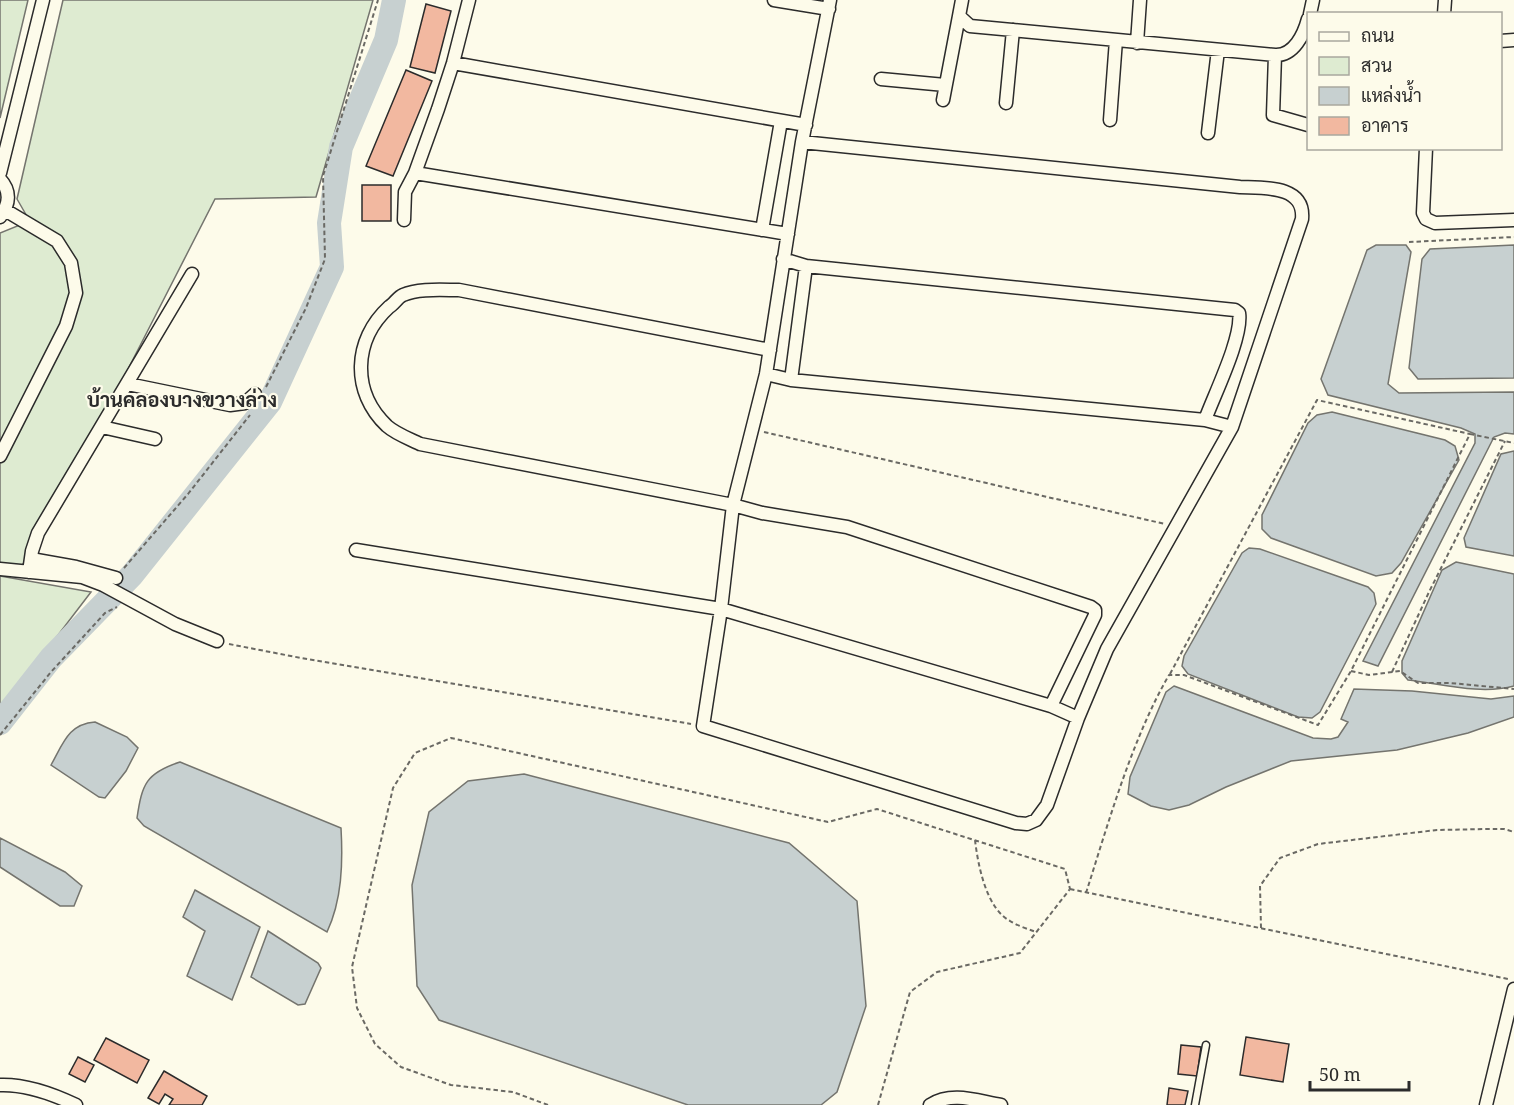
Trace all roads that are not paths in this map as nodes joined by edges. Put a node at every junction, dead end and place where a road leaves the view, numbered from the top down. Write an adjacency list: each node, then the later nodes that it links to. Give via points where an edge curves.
1 (44, 0): 27 (street)
2 (469, 0): 15 (street)
3 (774, 0): 6 (street)
4 (962, 0): 8 (street)
5 (1140, 0): 12 (street)
6 (803, 2): 7 (street)
7 (830, 5): 22 (street)
8 (959, 16): 10 (street, via 969,26); 17 (street)
9 (1307, 24): 14 (street, via 1294,47 1282,56)
10 (1013, 30): 11 (street); 19 (street)
11 (1116, 40): 12 (street); 20 (street)
12 (1137, 43): 13 (street)
13 (1218, 50): 14 (street); 24 (street)
14 (1275, 55): 23 (street, via 1273,115)
15 (453, 63): 21 (street); 28 (street)
16 (881, 79): 17 (street)
17 (945, 85): 18 (street)
18 (943, 100)
19 (1006, 103)
20 (1110, 120)
21 (781, 121): 22 (street); 33 (street)
22 (806, 125): 25 (street)
23 (1307, 125)
24 (1208, 133)
25 (802, 142): 34 (street); 45 (street, via 1275,189 1291,194 1300,202 1302,219)
26 (1426, 150): 32 (street, via 1426,219 1435,223)
27 (0, 173)
28 (415, 173): 31 (street, via 405,192); 33 (street)
29 (0, 179): 30 (street, via 9,196)
30 (3, 213): 47 (street, via 57,241 71,263 76,293 66,326)
31 (404, 220)
32 (1514, 220)
33 (762, 230): 34 (street)
34 (788, 234): 35 (street)
35 (783, 259): 36 (street); 38 (street)
36 (806, 266): 40 (street); 43 (street, via 1235,310 1240,321 1235,341)
37 (192, 274): 41 (street)
38 (770, 350): 39 (street); 48 (street, via 459,290 403,295 376,319 363,346 361,375 370,405 388,427 420,444)
39 (766, 374): 40 (street); 48 (street)
40 (791, 380): 43 (street)
41 (128, 384): 42 (street, via 230,405 245,403); 44 (street)
42 (260, 391)
43 (1205, 420): 45 (street)
44 (102, 427): 46 (street); 50 (street, via 38,533)
45 (1232, 427): 56 (street, via 1107,649)
46 (154, 440)
47 (0, 456)
48 (733, 505): 53 (street); 55 (street, via 847,527 1091,607 1095,615)
49 (356, 550): 53 (street)
50 (30, 565): 51 (street); 52 (street, via 76,567); 54 (street, via 103,585 175,624)
51 (0, 569)
52 (116, 578)
53 (721, 609): 55 (street); 56 (street, via 703,726 1016,823 1036,820 1047,805)
54 (218, 641)
55 (1051, 706): 56 (street)
56 (1078, 718)
57 (1514, 988): 64 (street)
58 (1206, 1046): 63 (lane)
59 (0, 1085): 60 (street, via 56,1095)
60 (76, 1105)
61 (930, 1105): 62 (street, via 955,1096)
62 (1001, 1105)
63 (1194, 1105)
64 (1486, 1105)

